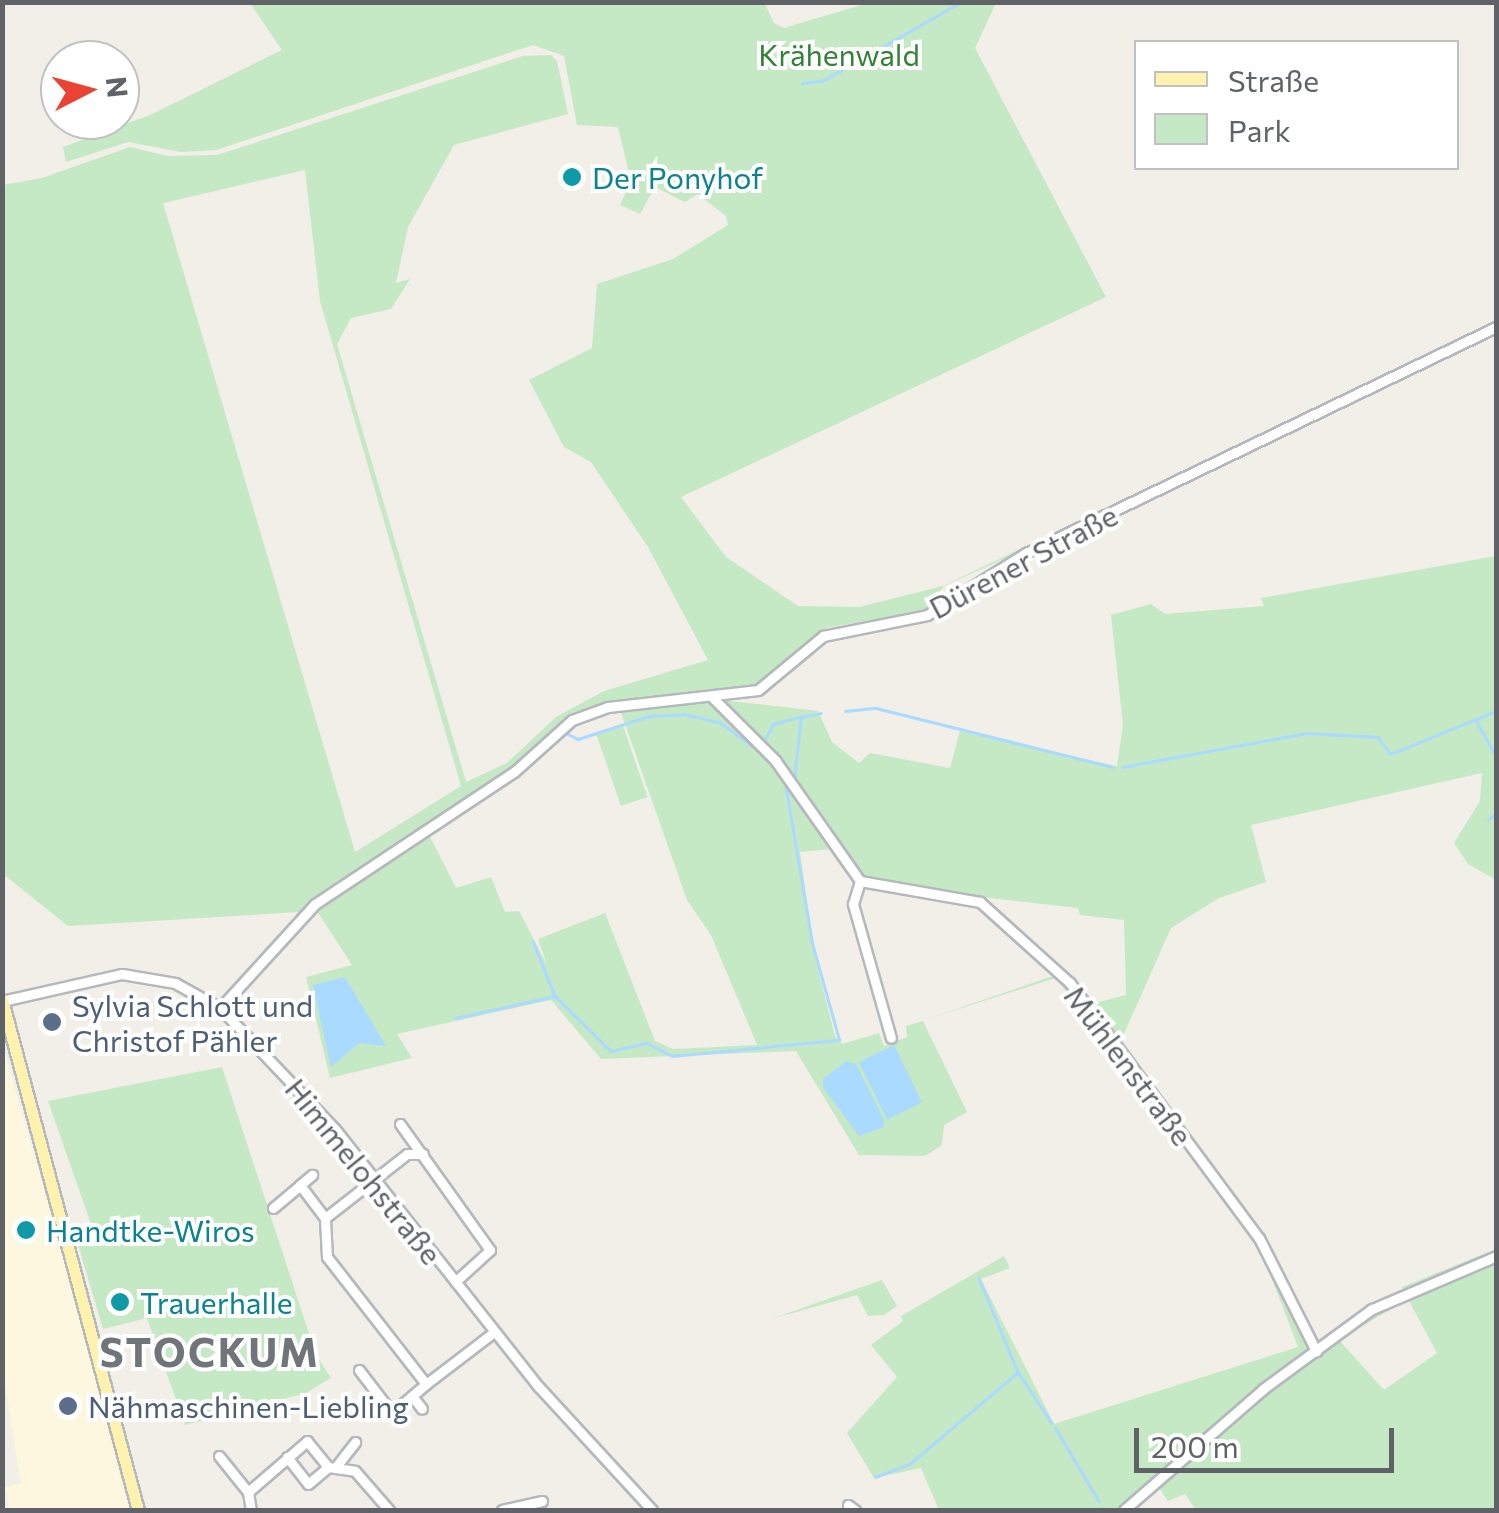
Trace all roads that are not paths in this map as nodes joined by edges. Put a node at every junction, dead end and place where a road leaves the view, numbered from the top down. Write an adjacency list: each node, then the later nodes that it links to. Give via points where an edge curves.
1 (1496, 327): 2 (street, Dürener Straße, via 1026,552 928,615 830,633 763,687)
2 (711, 696): 3 (street, via 791,781); 5 (street, Dürener Straße, via 608,708 572,720 514,772 315,904)
3 (860, 881): 6 (street, via 854,904); 17 (street, Mühlenstraße, via 980,902 1070,984 1260,1238)
4 (3, 1000): 5 (street, Himmelohstraße, via 124,974 175,983); 28 (main road)
5 (220, 1008): 10 (street, Himmelohstraße)
6 (892, 1038)
7 (400, 1124): 8 (street)
8 (423, 1154): 10 (street, via 407,1154); 15 (street, via 490,1250)
9 (312, 1176): 11 (street)
10 (374, 1177): 13 (street); 15 (street, Himmelohstraße)
11 (300, 1185): 12 (street); 13 (street)
12 (273, 1208)
13 (325, 1218): 19 (street, via 327,1257)
14 (1496, 1256): 17 (street, via 1387,1302)
15 (455, 1282): 16 (street, Himmelohstraße)
16 (494, 1332): 19 (street); 32 (street, Himmelohstraße)
17 (1316, 1351): 33 (street)
18 (359, 1370): 20 (street, via 392,1413)
19 (426, 1384): 20 (street)
20 (412, 1396): 21 (street)
21 (422, 1409)
22 (355, 1442): 25 (street)
23 (219, 1456): 26 (street)
24 (287, 1457): 25 (street, via 307,1440); 25 (street, via 308,1484); 26 (street)
25 (333, 1465): 30 (street, via 355,1471)
26 (248, 1492): 29 (street)
27 (542, 1501): 31 (street)
28 (138, 1510)
29 (251, 1510)
30 (389, 1510)
31 (502, 1510)
32 (652, 1510)
33 (1124, 1510)

